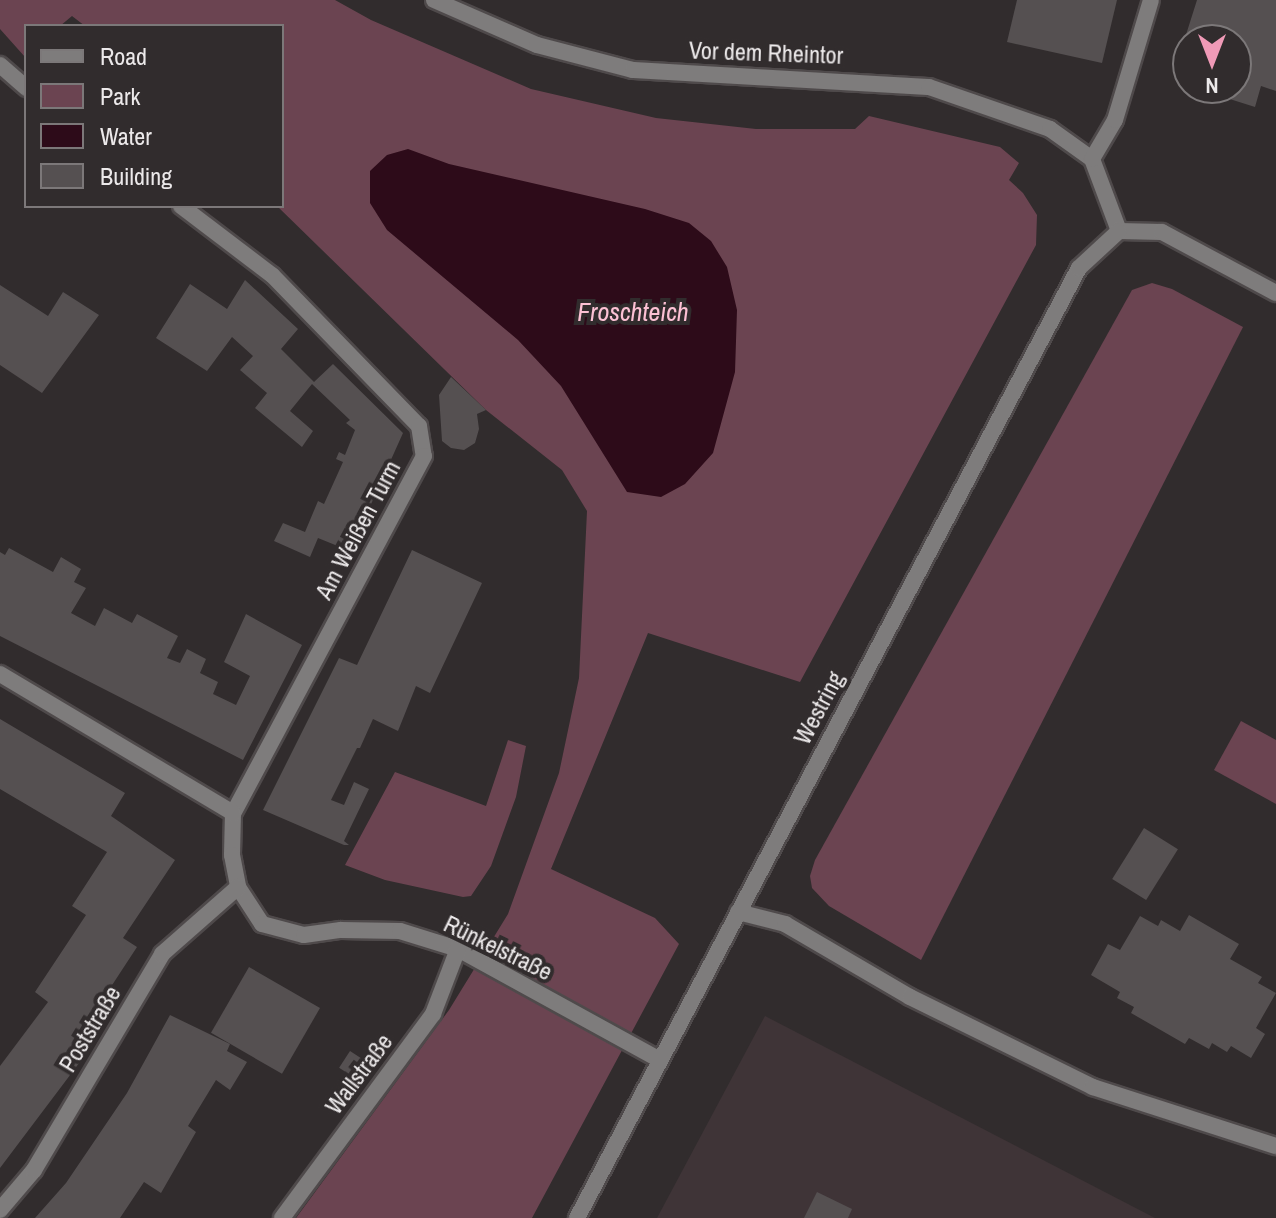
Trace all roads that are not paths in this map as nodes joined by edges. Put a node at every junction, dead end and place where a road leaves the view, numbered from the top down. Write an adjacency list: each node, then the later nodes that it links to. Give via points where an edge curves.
1 (434, 0): 5 (street, Vor dem Rheintor, via 537,45 633,70 929,87 1050,129)
2 (1151, 0): 5 (street, via 1115,120)
3 (0, 65): 4 (street)
4 (24, 86)
5 (1092, 159): 7 (street)
6 (184, 208): 10 (street, Am Weißen Turm, via 272,275 419,426 424,456)
7 (1119, 231): 8 (street, via 1162,232); 12 (street, Westring, via 1079,268)
8 (1276, 293)
9 (0, 674): 10 (street)
10 (233, 813): 11 (street, Rünkelstraße)
11 (238, 887): 13 (street, Rünkelstraße, via 262,924 304,935 400,931); 16 (street, Poststraße, via 162,954 34,1170)
12 (738, 912): 14 (street, Westring); 15 (street, via 785,924 910,997 1093,1087)
13 (458, 949): 14 (street, Rünkelstraße); 17 (street, Wallstraße, via 433,1014)
14 (660, 1060): 18 (street, Westring)
15 (1276, 1146)
16 (0, 1210)
17 (282, 1218)
18 (577, 1218)

